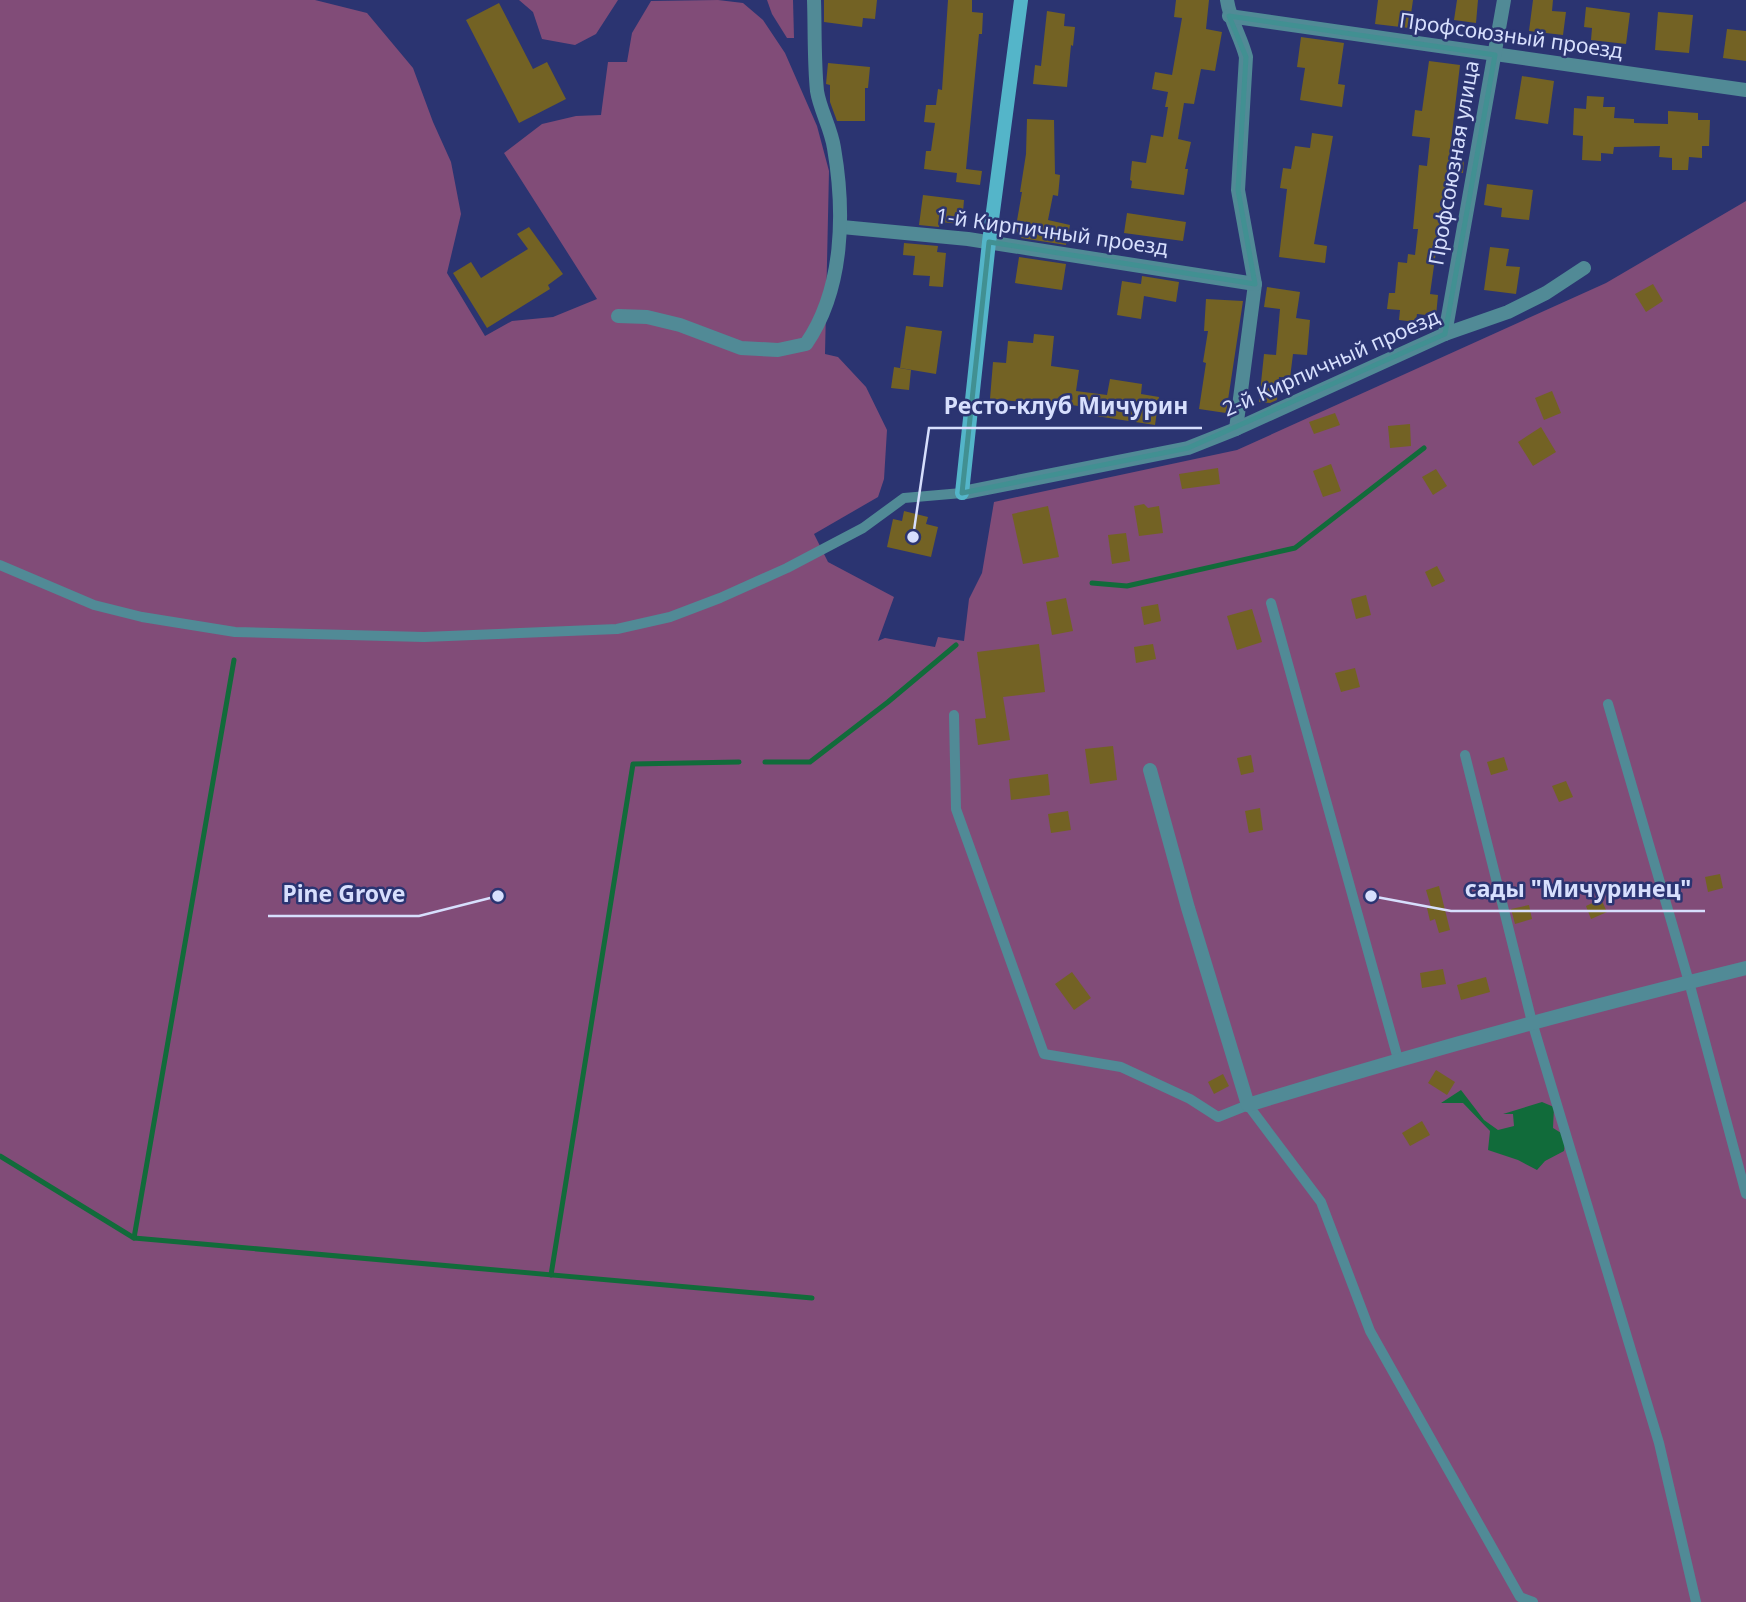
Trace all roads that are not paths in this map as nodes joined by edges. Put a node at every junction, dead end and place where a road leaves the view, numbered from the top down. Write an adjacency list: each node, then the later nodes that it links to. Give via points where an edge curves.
1 (814, 0): 8 (street, via 818,93 834,146)
2 (1021, 0): 9 (street)
3 (1227, 0): 5 (street)
4 (1504, 0): 6 (street, Профсоюзная улица)
5 (1230, 16): 6 (street, Профсоюзный проезд); 11 (street, via 1246,57 1238,190)
6 (1495, 55): 7 (street, Профсоюзный проезд); 13 (street, Профсоюзная улица)
7 (1746, 90)
8 (842, 226): 9 (street, 1-й Кирпичный проезд); 12 (street, via 836,268 817,328 806,344 778,350 741,348 680,325)
9 (989, 242): 11 (street, 1-й Кирпичный проезд); 15 (street)
10 (1584, 268): 13 (street, 2-й Кирпичный проезд, via 1508,312)
11 (1255, 284): 14 (street)
12 (618, 316)
13 (1445, 334): 14 (street, 2-й Кирпичный проезд)
14 (1236, 429): 15 (street, 2-й Кирпичный проезд, via 1188,448)
15 (961, 493): 16 (lane, via 904,498 863,528 787,568 682,612 617,629 425,637 235,632 94,605)
16 (0, 565)
17 (1271, 603): 25 (lane)
18 (1608, 704): 23 (lane)
19 (954, 715): 26 (lane, via 956,809 1044,1054 1121,1068 1218,1117)
20 (1465, 755): 24 (lane)
21 (1150, 770): 26 (street)
22 (1746, 968): 23 (street)
23 (1689, 982): 24 (street); 27 (lane)
24 (1532, 1022): 25 (street); 29 (lane, via 1659,1443)
25 (1398, 1059): 26 (street)
26 (1248, 1105): 28 (lane, via 1321,1202 1370,1331 1520,1597)
27 (1746, 1194)
28 (1533, 1602)
29 (1696, 1602)

